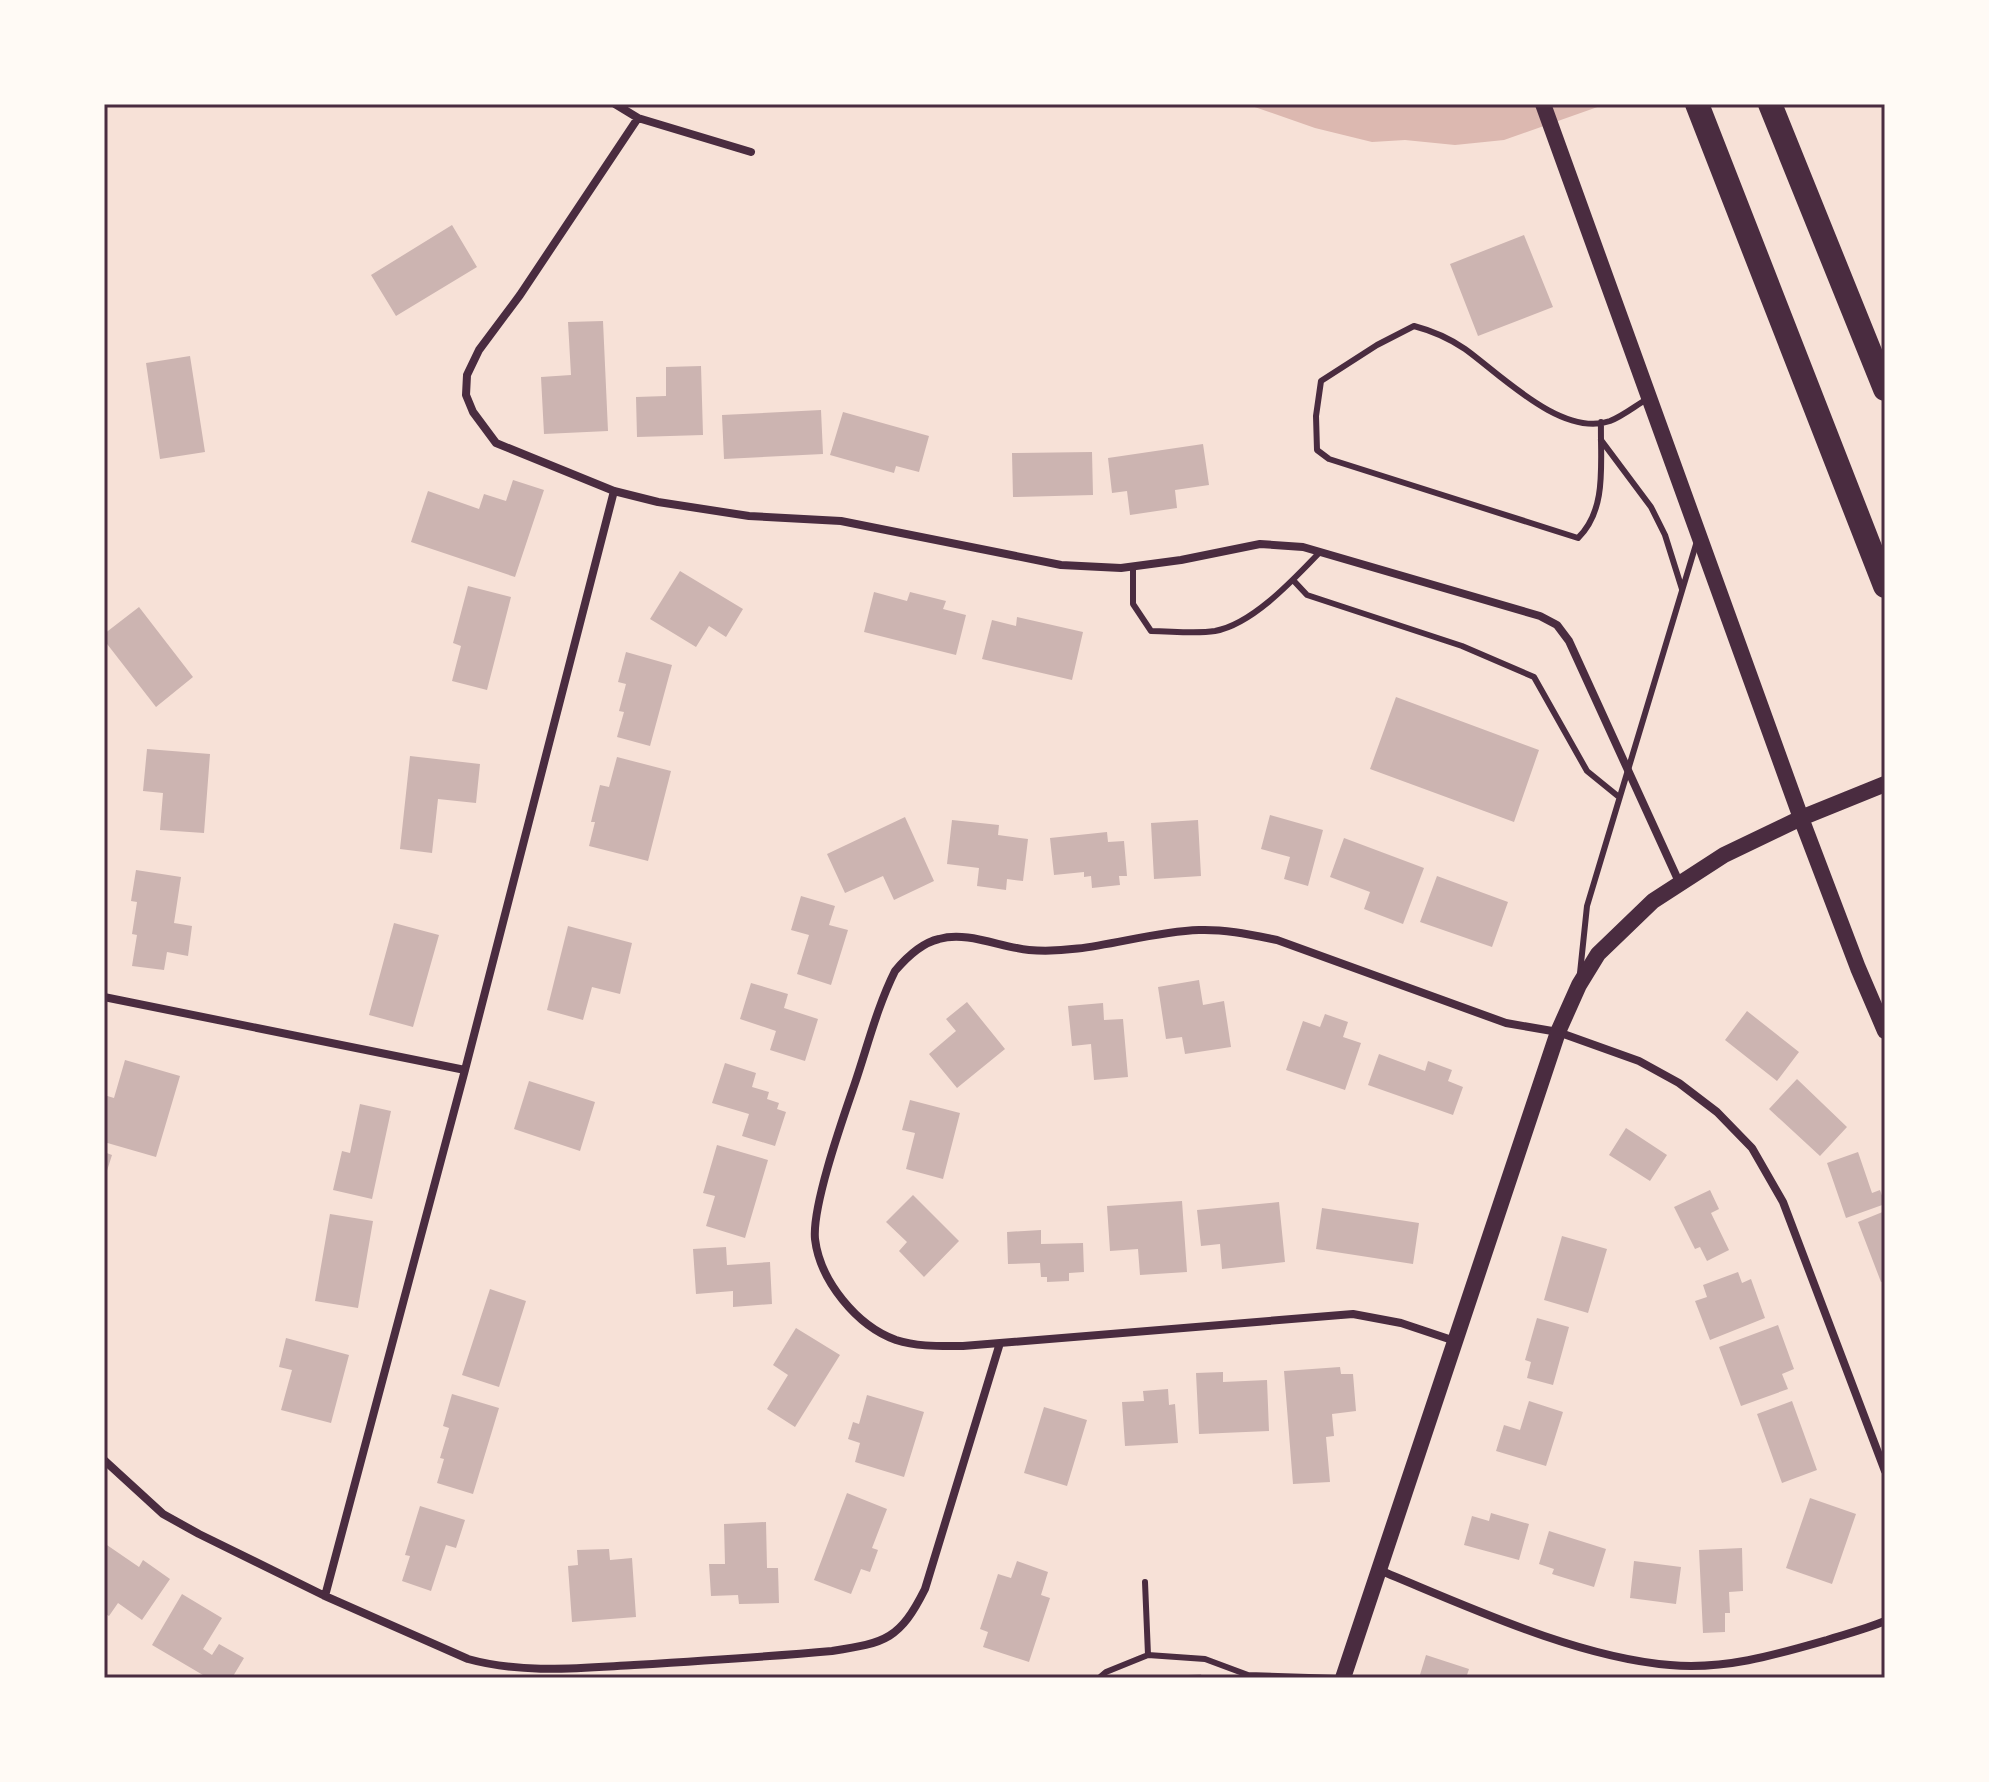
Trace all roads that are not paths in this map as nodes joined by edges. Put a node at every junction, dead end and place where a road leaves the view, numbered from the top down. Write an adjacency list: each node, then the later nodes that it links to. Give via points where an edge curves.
1 (615, 104): 5 (street)
2 (1543, 104): 8 (main road)
3 (1697, 104): 16 (highway)
4 (1772, 108): 7 (highway)
5 (638, 118): 6 (street); 11 (street, via 467,375 466,395 473,412 496,443)
6 (751, 152)
7 (1885, 389)
8 (1650, 397): 9 (lane); 12 (main road)
9 (1601, 422): 10 (lane); 10 (lane, via 1588,424 1537,406 1463,348 1414,326 1321,381 1316,416 1317,450 1329,459 1578,538 1598,506)
10 (1601, 440): 17 (lane, via 1651,507)
11 (614, 491): 14 (street, via 749,516 841,521 1061,565); 27 (street)
12 (1699, 534): 17 (lane); 21 (main road)
13 (1320, 552): 14 (street, via 1260,544); 15 (lane); 18 (street, via 1521,609 1557,625)
14 (1133, 567): 15 (lane, via 1133,604 1151,631 1215,631 1241,621)
15 (1293, 580): 20 (lane, via 1307,595 1462,646 1534,677 1587,771)
16 (1885, 586)
17 (1682, 589): 18 (lane)
18 (1627, 770): 20 (lane); 22 (street)
19 (1885, 784): 21 (main road)
20 (1619, 797): 23 (lane, via 1587,906)
21 (1801, 818): 22 (main road, via 1724,855); 25 (main road)
22 (1680, 884): 23 (main road, via 1653,901 1598,954)
23 (1579, 985): 26 (main road)
24 (104, 997): 27 (street)
25 (1885, 1031)
26 (1558, 1032): 28 (main road); 29 (street, via 1506,1023 1291,944 1239,933 1199,930 1066,949 1029,950 956,936 929,942 895,971 848,1104 816,1214 815,1240 841,1298 895,1340 923,1346); 31 (street, via 1639,1061 1679,1083 1752,1148 1783,1202)
27 (465, 1070): 34 (street)
28 (1455, 1341): 29 (street, via 1353,1314); 32 (main road)
29 (1000, 1343): 34 (street, via 925,1589 911,1617 885,1640 864,1647 743,1658 519,1668 468,1659)
30 (104, 1460): 34 (street, via 163,1514)
31 (1885, 1471)
32 (1379, 1570): 35 (street, via 1516,1625 1608,1654 1670,1665 1756,1659); 38 (main road)
33 (1145, 1582): 36 (lane)
34 (325, 1596)
35 (1885, 1621)
36 (1148, 1655): 37 (lane); 38 (lane, via 1205,1659 1248,1675)
37 (1099, 1678)
38 (1343, 1678)

